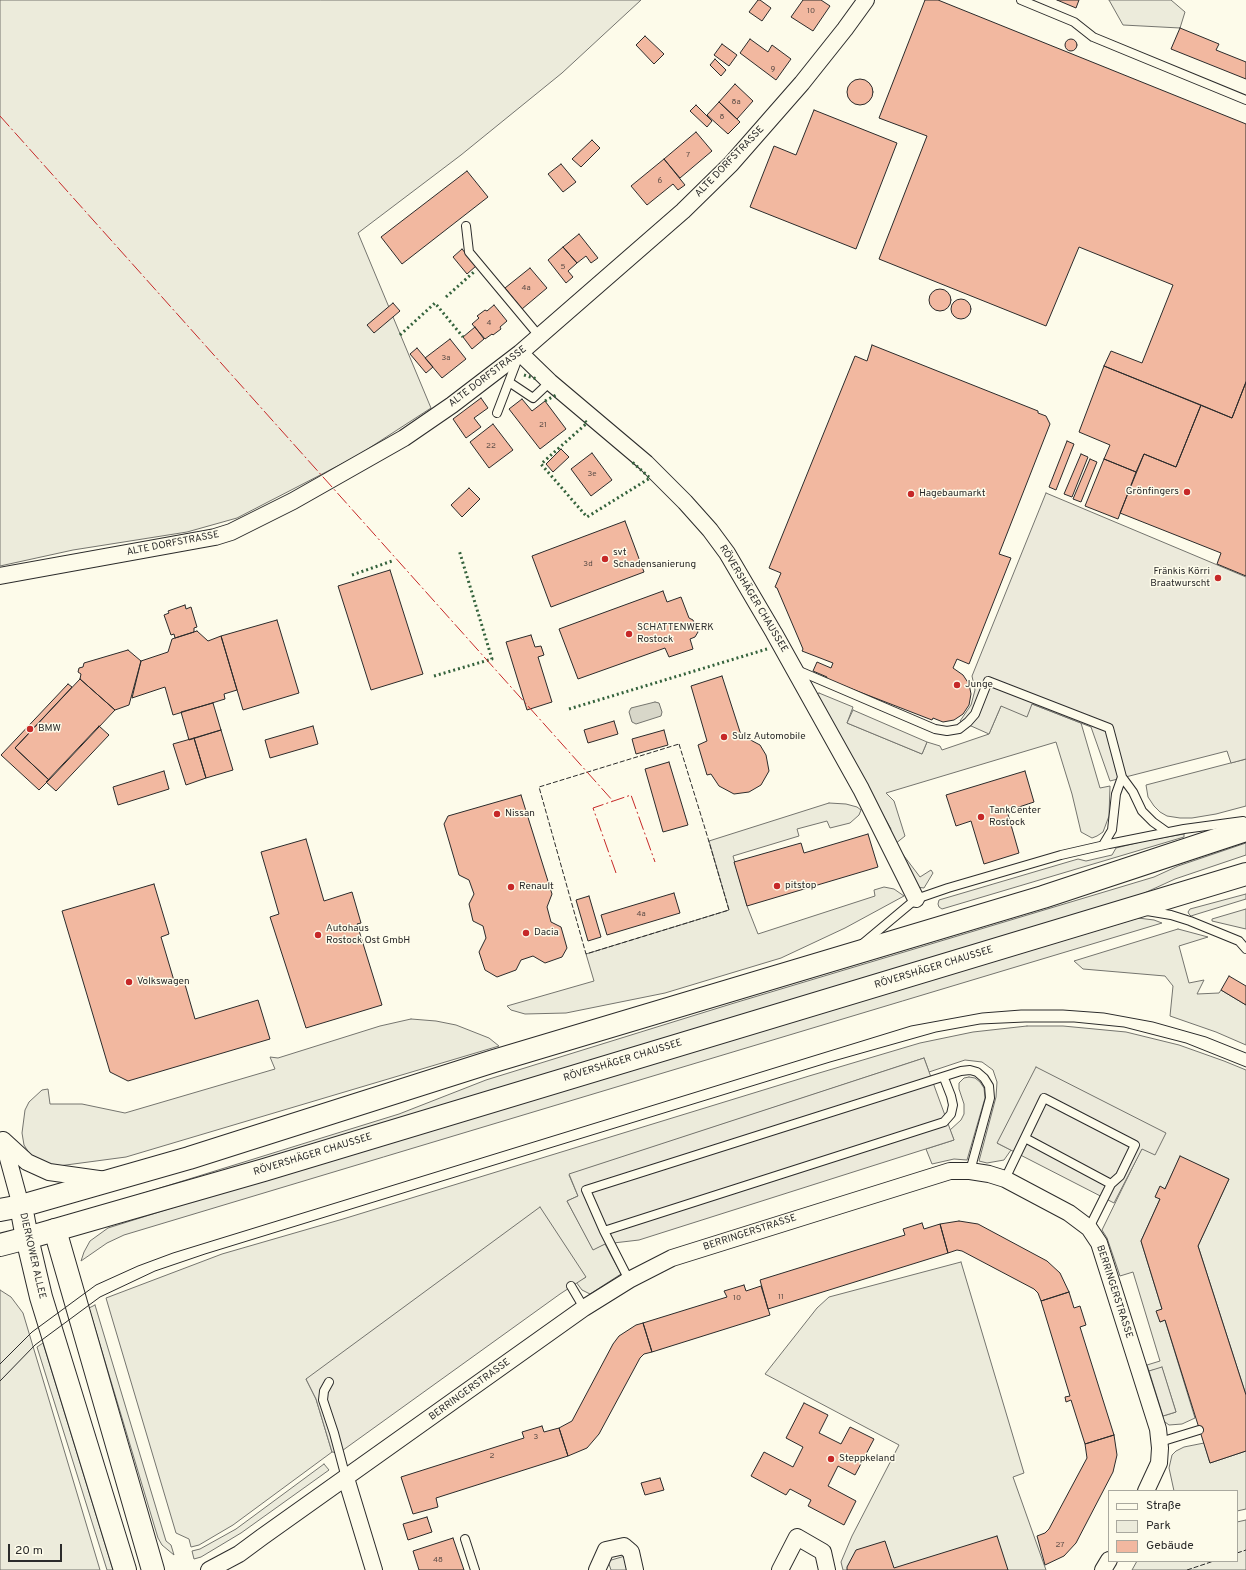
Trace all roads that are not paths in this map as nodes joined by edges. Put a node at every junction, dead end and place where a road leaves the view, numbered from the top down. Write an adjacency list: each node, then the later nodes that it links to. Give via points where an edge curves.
1 (866, 0): 5 (street, ALTE DORFSTRASSE, via 802,83 731,164 683,211)
2 (1021, 0): 3 (lane, via 1074,22 1093,37)
3 (1246, 100)
4 (466, 226): 5 (lane, via 469,252)
5 (540, 337): 6 (street, ALTE DORFSTRASSE)
6 (520, 353): 7 (lane); 8 (street, RÖVERSHÄGER CHAUSSEE); 10 (street, ALTE DORFSTRASSE, via 404,438 299,498 231,532)
7 (509, 382): 8 (lane, via 533,398); 9 (lane)
8 (550, 382): 11 (street, RÖVERSHÄGER CHAUSSEE, via 646,463 710,530 741,576)
9 (497, 413)
10 (0, 576)
11 (793, 668): 12 (lane, via 935,729 947,731 959,729 968,722 988,680 1109,728); 18 (street, RÖVERSHÄGER CHAUSSEE, via 861,789)
12 (1122, 777): 15 (lane, via 1142,810); 16 (lane, via 1116,794 1112,830)
13 (1246, 821): 15 (lane)
14 (1246, 830): 21 (main road, via 1043,897)
15 (1167, 832): 16 (lane)
16 (1103, 845): 18 (lane, via 1061,855)
17 (1246, 874): 19 (main road, RÖVERSHÄGER CHAUSSEE)
18 (916, 899): 21 (lane, via 878,929)
19 (1132, 908): 20 (lane, via 1171,915 1239,941); 32 (main road, RÖVERSHÄGER CHAUSSEE, via 264,1170)
20 (1246, 949)
21 (850, 956): 27 (main road, via 494,1061)
22 (944, 1078): 25 (lane, via 970,1070 977,1072 989,1086 990,1098); 33 (lane, via 952,1105 951,1114 944,1122); 33 (lane, via 586,1190)
23 (1, 1136): 27 (street, via 26,1162 49,1172); 29 (street)
24 (1025, 1138): 26 (lane); 28 (lane); 28 (lane, via 1044,1098 1135,1145 1120,1176)
25 (970, 1171): 26 (street, BERRINGERSTRASSE); 36 (street, BERRINGERSTRASSE, via 950,1171 772,1226 672,1258)
26 (1005, 1179): 31 (street, BERRINGERSTRASSE, via 1069,1213)
27 (112, 1181): 29 (main road)
28 (1111, 1184): 31 (lane)
29 (21, 1206): 30 (main road); 32 (main road, DIERKOWER ALLEE); 34 (main road, DIERKOWER ALLEE)
30 (0, 1210)
31 (1089, 1228): 41 (street, BERRINGERSTRASSE, via 1099,1243)
32 (55, 1230): 34 (main road, RÖVERSHÄGER CHAUSSEE); 46 (main road)
33 (604, 1231): 36 (lane)
34 (27, 1238): 35 (main road, RÖVERSHÄGER CHAUSSEE); 45 (main road, DIERKOWER ALLEE, via 43,1305)
35 (0, 1245)
36 (629, 1280): 38 (street, BERRINGERSTRASSE)
37 (571, 1286): 38 (lane)
38 (584, 1308): 42 (street, BERRINGERSTRASSE)
39 (329, 1382): 42 (lane, via 323,1400)
40 (1199, 1430): 41 (lane)
41 (1160, 1442): 43 (street, BERRINGERSTRASSE, via 1159,1463)
42 (346, 1478): 47 (street, BERRINGERSTRASSE, via 256,1542); 48 (street)
43 (1146, 1490)
44 (465, 1539): 49 (lane)
45 (125, 1570)
46 (153, 1570)
47 (209, 1570)
48 (374, 1570)
49 (475, 1570)
50 (597, 1570): 51 (street, via 606,1550 624,1546 630,1552)
51 (635, 1570)
52 (780, 1570): 53 (street, via 797,1537 823,1552)
53 (827, 1570)

